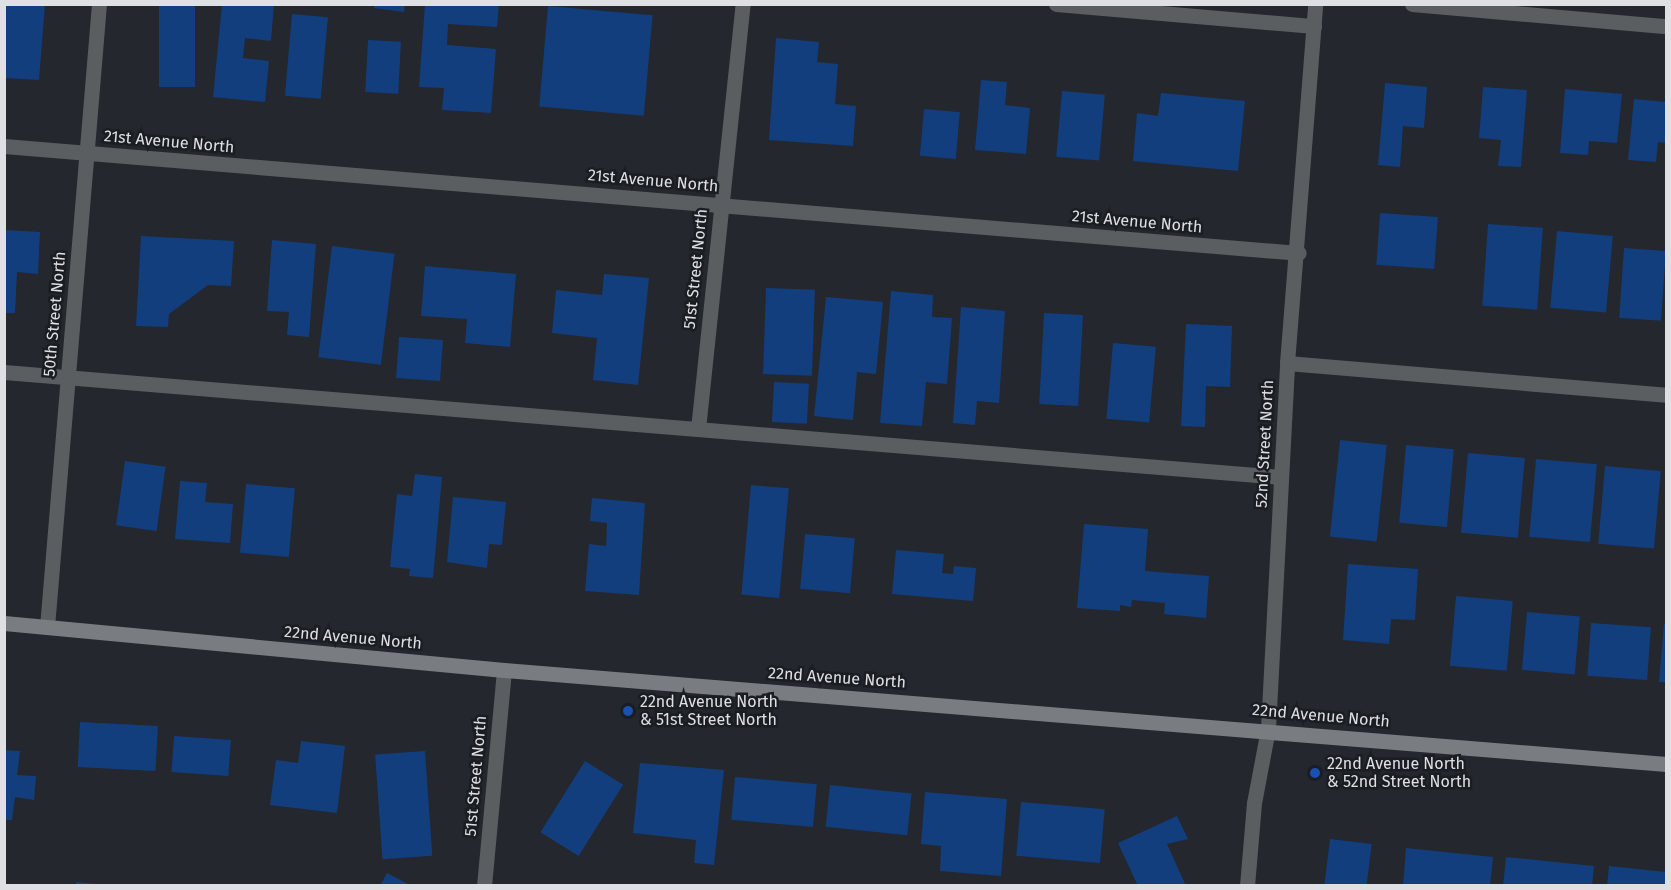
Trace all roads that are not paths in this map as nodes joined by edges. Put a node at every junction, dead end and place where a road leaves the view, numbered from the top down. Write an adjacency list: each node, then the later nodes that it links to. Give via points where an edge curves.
1 (99, 4): 9 (street, 50th Street North)
2 (743, 4): 10 (street, 51st Street North)
3 (1056, 4): 6 (street)
4 (1316, 4): 6 (street, 52nd Street North)
5 (1412, 4): 7 (street)
6 (1314, 26): 11 (street, 52nd Street North)
7 (1666, 26)
8 (4, 146): 9 (street, 21st Avenue North)
9 (86, 153): 10 (street, 21st Avenue North); 14 (street, 50th Street North)
10 (720, 205): 11 (street, 21st Avenue North); 16 (street, 51st Street North)
11 (1299, 253): 12 (street, 52nd Street North)
12 (1287, 363): 15 (street); 17 (street, 52nd Street North)
13 (4, 372): 14 (street)
14 (68, 378): 16 (street); 19 (street, 50th Street North)
15 (1666, 395)
16 (698, 429): 17 (street)
17 (1281, 477): 21 (street, 52nd Street North)
18 (4, 623): 19 (main road, 22nd Avenue North)
19 (47, 627): 20 (main road, 22nd Avenue North)
20 (504, 670): 21 (main road, 22nd Avenue North); 23 (street, 51st Street North)
21 (1268, 729): 22 (main road, 22nd Avenue North); 24 (street, 52nd Street North, via 1254,803)
22 (1666, 764)
23 (484, 885)
24 (1247, 885)

